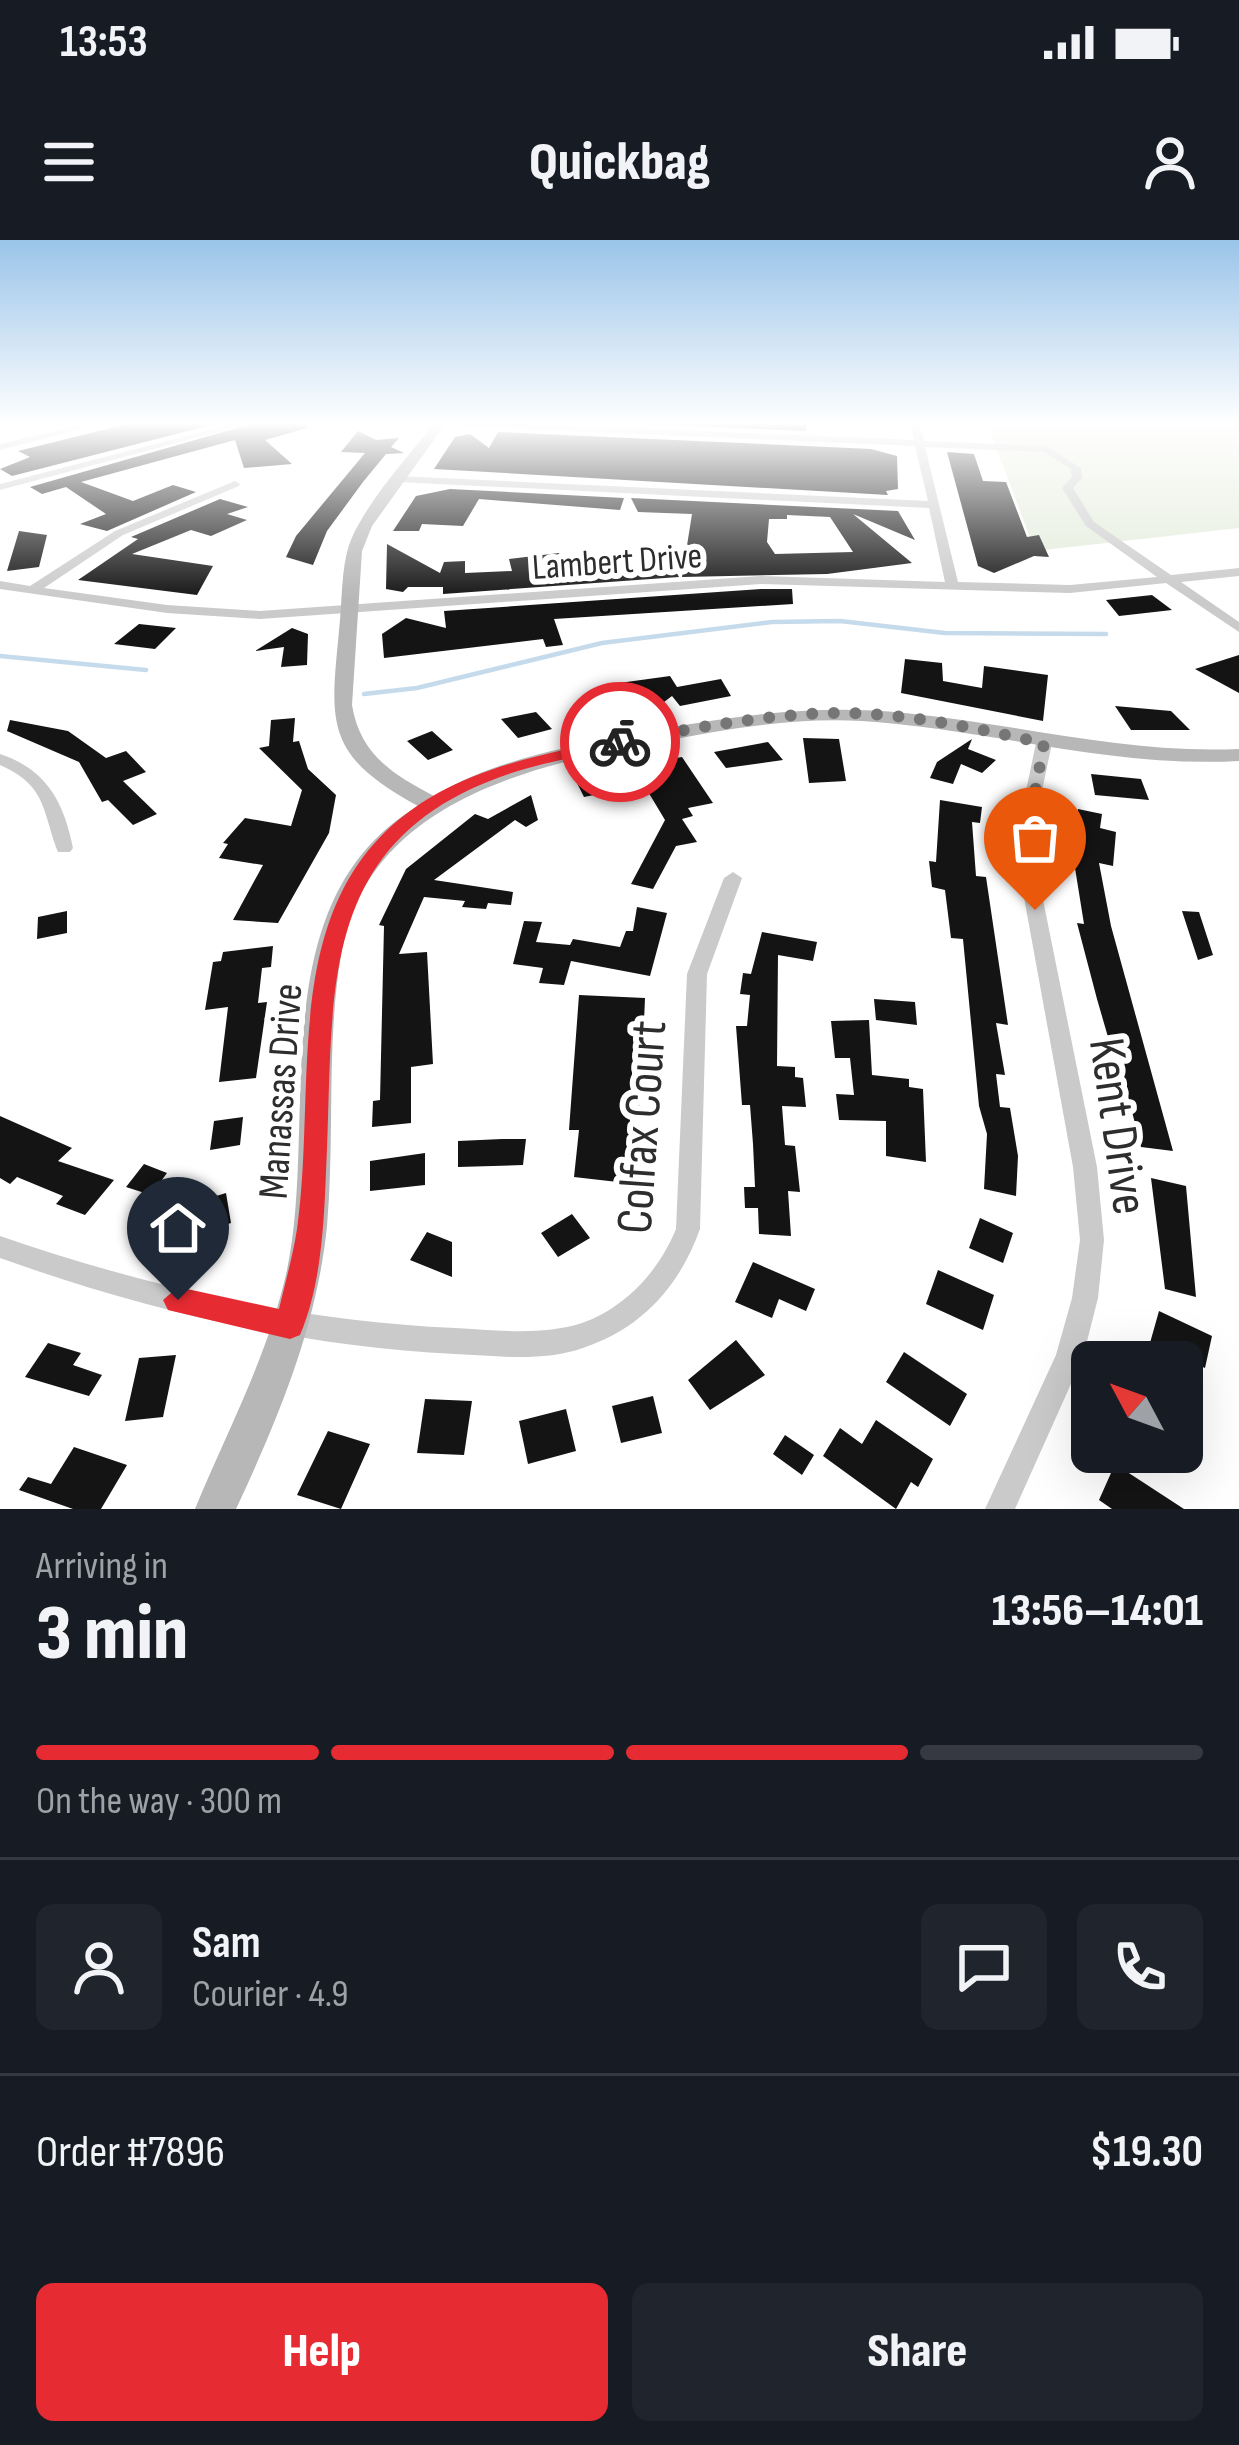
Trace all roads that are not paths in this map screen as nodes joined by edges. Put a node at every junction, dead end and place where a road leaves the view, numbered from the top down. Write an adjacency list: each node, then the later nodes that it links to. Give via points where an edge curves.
1 (397, 482): 12 (main road, via 360,536)
2 (465, 482): 6 (street)
3 (929, 482): 6 (street)
4 (1072, 482): 8 (street, via 1066,488 1090,524)
5 (235, 484): 11 (street, via 118,533)
6 (934, 505): 9 (street)
7 (1239, 572): 8 (street, Lambert Drive)
8 (1168, 580): 9 (street, Lambert Drive, via 1070,589); 13 (street)
9 (952, 584): 12 (street, Lambert Drive, via 761,580)
10 (0, 585): 11 (street, Lambert Drive)
11 (32, 590): 12 (street, Lambert Drive, via 212,613)
12 (348, 611): 17 (main road, via 342,705 349,741 371,767)
13 (1239, 628)
14 (1044, 743): 15 (main road, Manassas Drive, via 1148,756); 17 (main road, Manassas Drive, via 906,718 788,716 545,758); 23 (street, Kent Drive, via 1030,805 1028,870 1092,1240 1070,1357)
15 (1239, 755)
16 (0, 759): 18 (street, via 45,784)
17 (432, 804): 21 (main road, Manassas Drive, via 362,868 330,943 310,1229)
18 (64, 848)
19 (733, 878): 21 (street, Colfax Court, via 697,974 688,1229 657,1286 612,1322 557,1341 451,1342)
20 (0, 1247): 21 (street, Colfax Court, via 140,1291)
21 (290, 1325): 22 (main road, Manassas Drive)
22 (215, 1509)
23 (1000, 1509)

